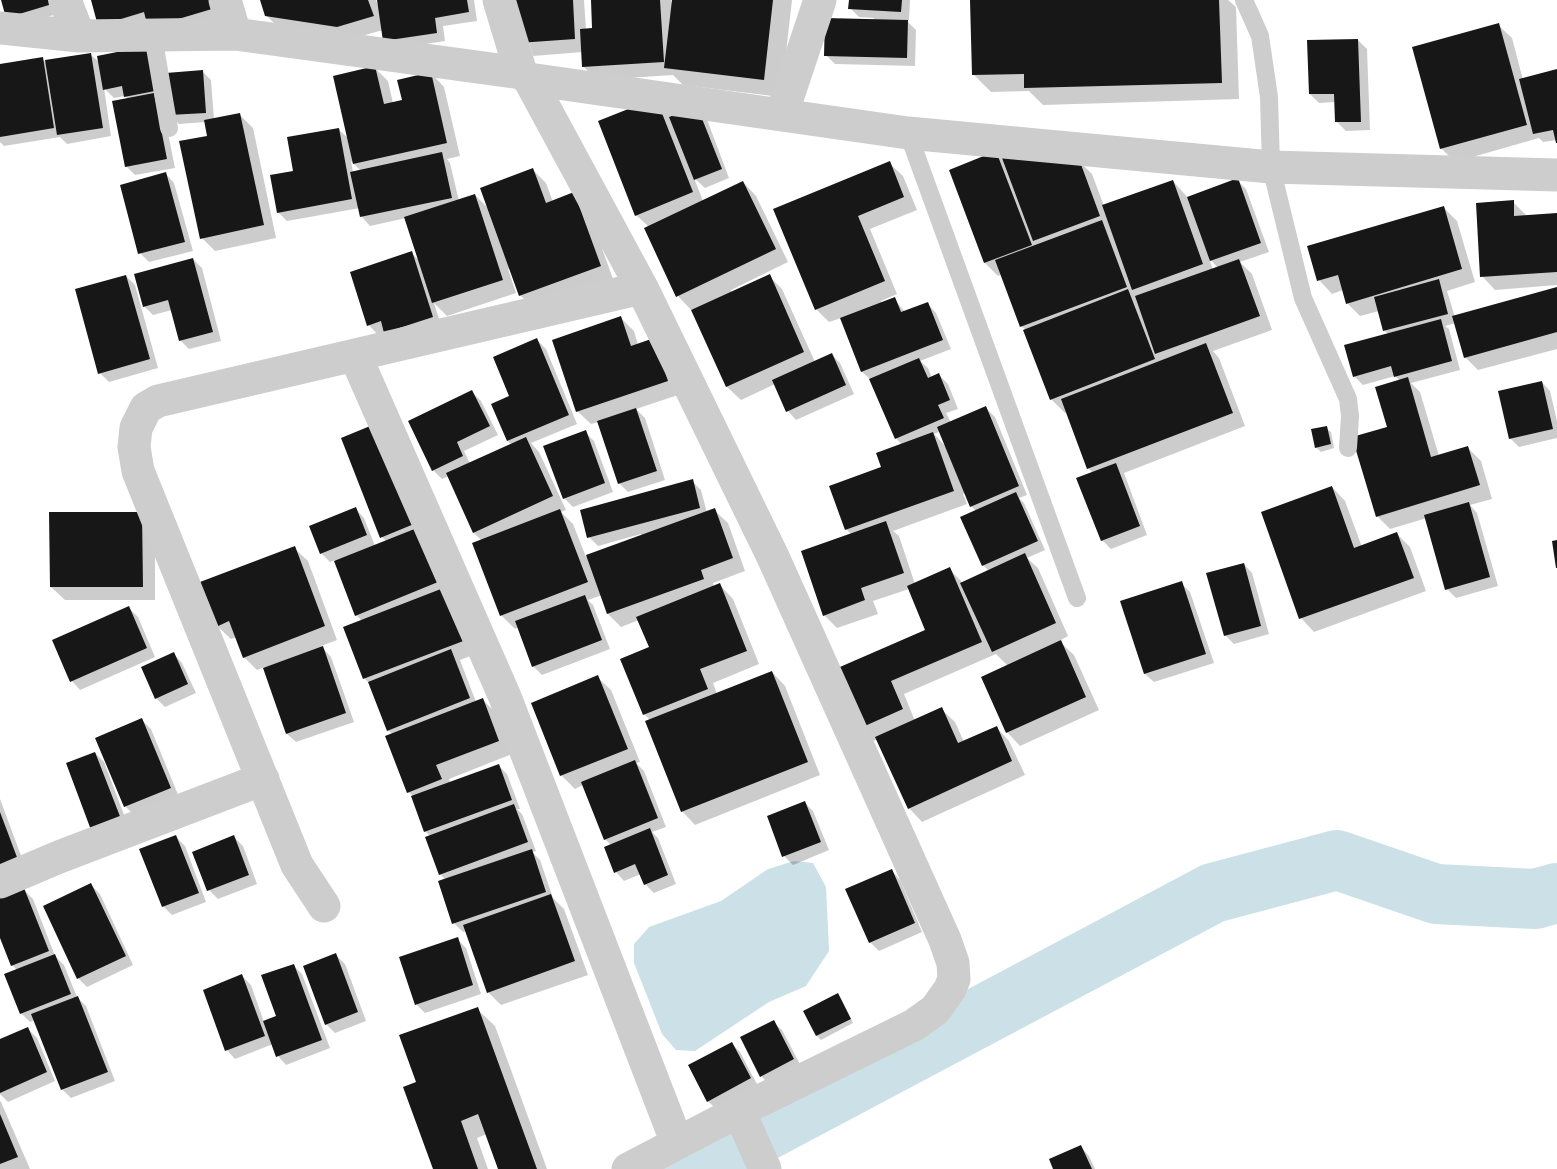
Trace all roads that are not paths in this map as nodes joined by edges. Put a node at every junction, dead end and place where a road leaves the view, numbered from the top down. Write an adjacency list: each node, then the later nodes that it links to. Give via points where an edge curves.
1 (65, 0): 8 (street)
2 (225, 0): 7 (street)
3 (499, 0): 10 (street)
4 (820, 0): 11 (street)
5 (1244, 0): 14 (lane, via 1260,36 1269,97)
6 (0, 28): 8 (street)
7 (236, 34): 9 (street); 10 (street)
8 (79, 36): 9 (street)
9 (153, 36): 12 (lane)
10 (525, 76): 11 (street); 16 (street)
11 (782, 114): 13 (street)
12 (169, 128)
13 (908, 133): 14 (street); 19 (lane)
14 (1271, 167): 15 (street); 18 (lane, via 1303,298 1348,399)
15 (1557, 175)
16 (642, 288): 17 (street); 23 (street, via 773,557 953,963 954,979 935,1010)
17 (355, 355): 20 (street, via 158,401 146,408 136,428 138,471); 24 (street, via 505,697)
18 (1348, 448)
19 (1077, 598)
20 (263, 778): 21 (street); 22 (street, via 297,865)
21 (0, 882)
22 (324, 906)
23 (742, 1119): 24 (street); 25 (street)
24 (677, 1143): 26 (street)
25 (763, 1164)
26 (628, 1169)

